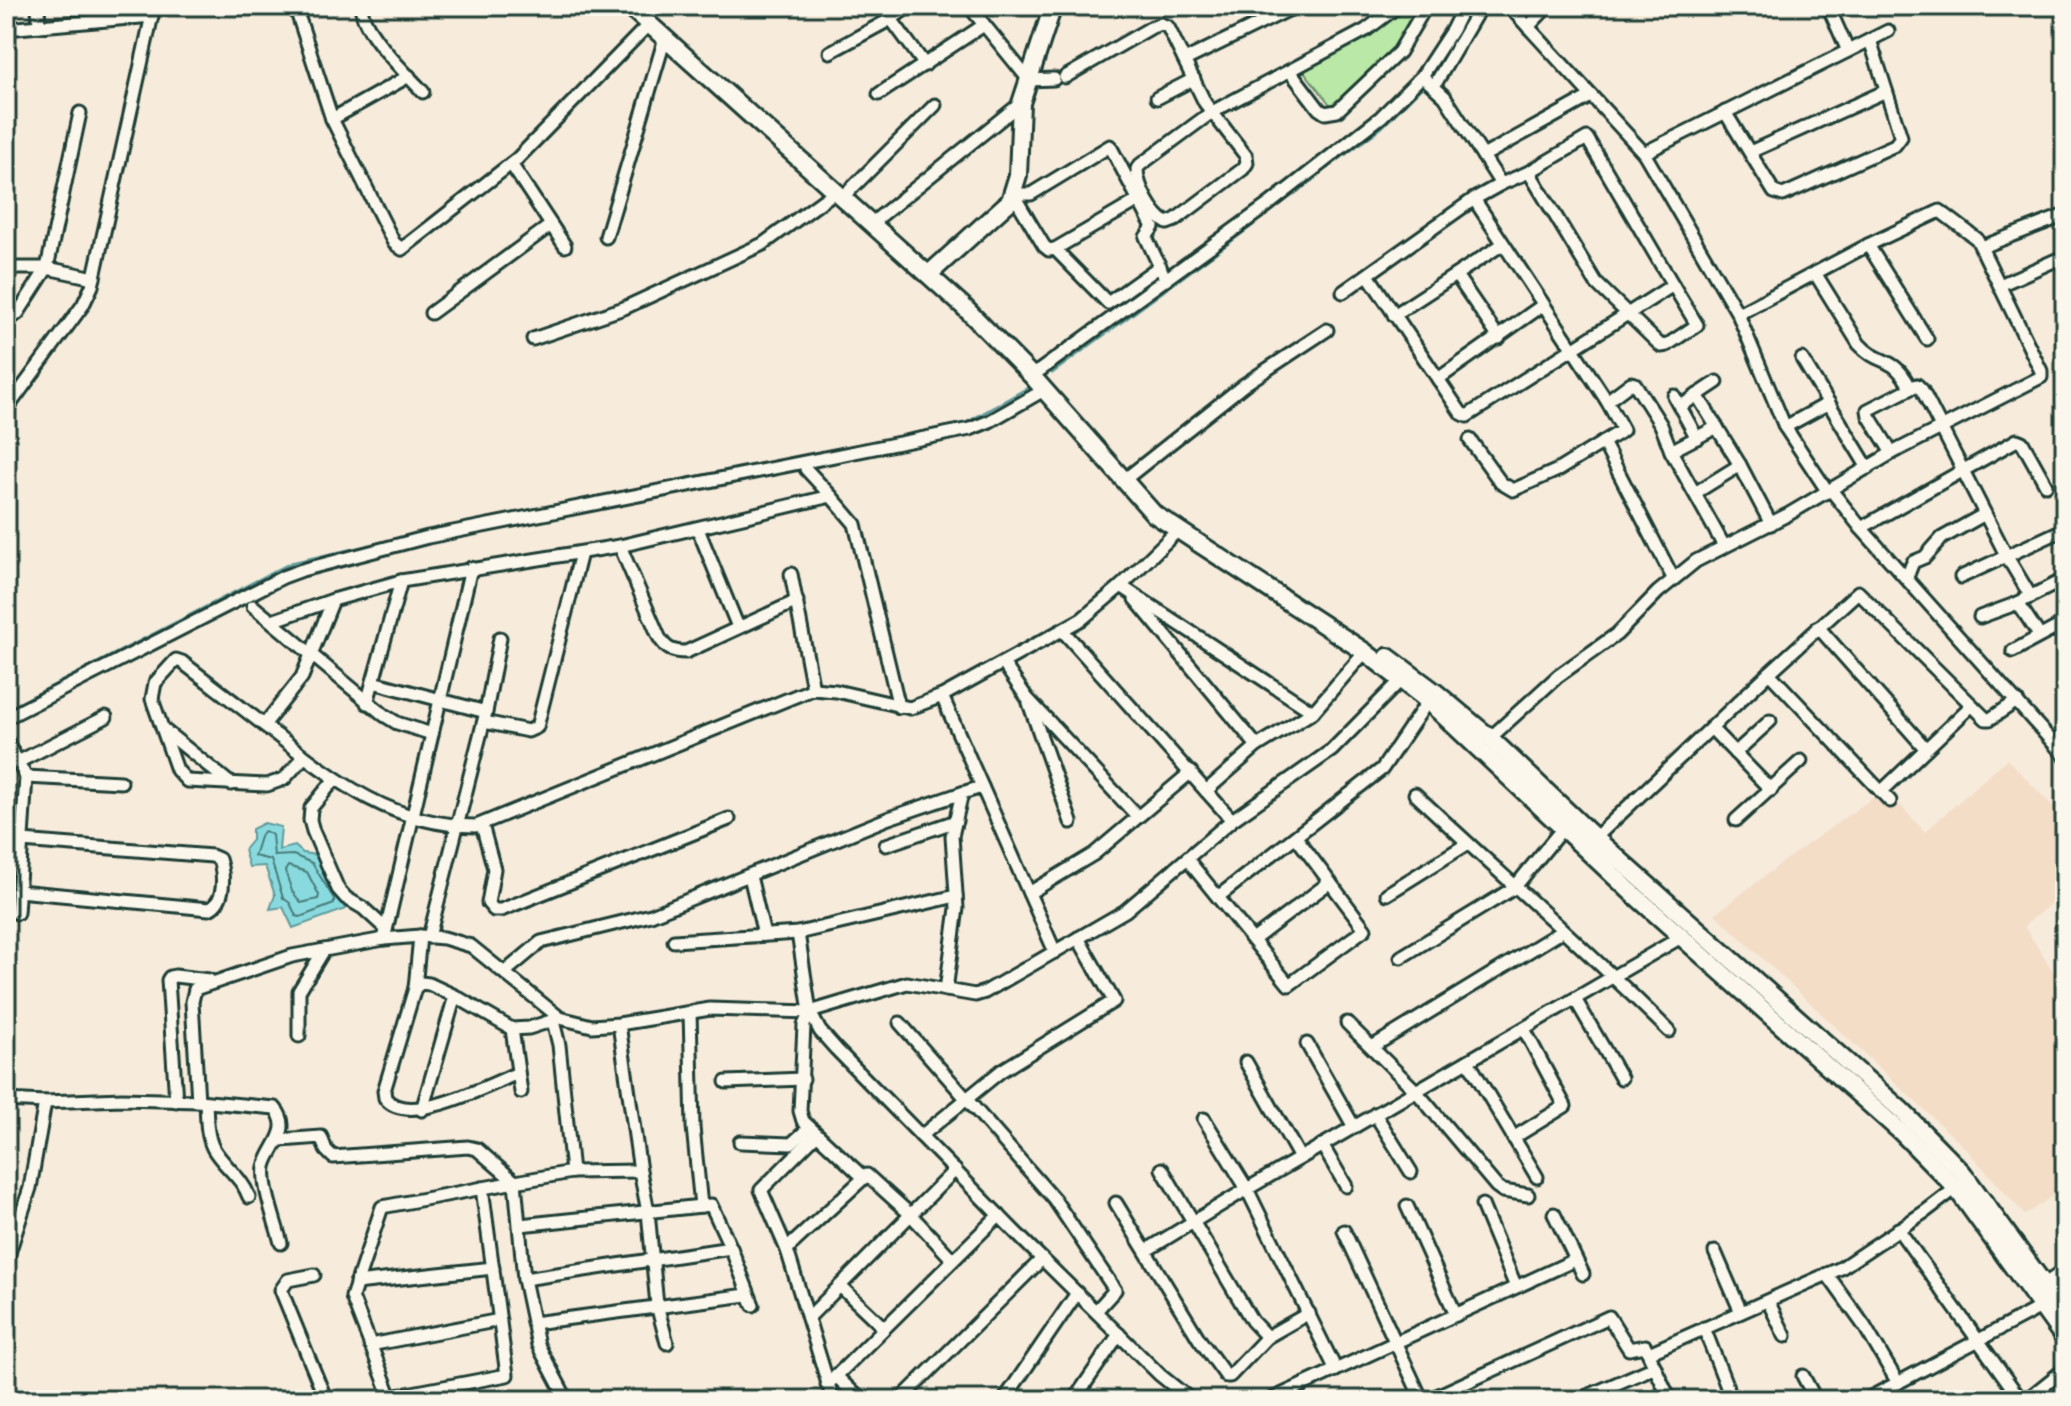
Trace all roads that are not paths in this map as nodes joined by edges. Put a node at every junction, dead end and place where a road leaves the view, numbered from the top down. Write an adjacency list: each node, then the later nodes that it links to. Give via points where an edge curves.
1 (38, 6): 24 (street)
2 (103, 6): 21 (street)
3 (295, 6): 50 (street)
4 (362, 6): 35 (street, via 367,27)
5 (629, 6): 22 (main road)
6 (909, 6): 20 (street)
7 (969, 6): 23 (street)
8 (1053, 6): 38 (main road)
9 (1296, 6): 32 (street)
10 (1375, 6): 19 (street)
11 (1398, 6): 19 (street)
12 (1426, 6): 34 (street, via 1399,52 1337,111 1319,109)
13 (1464, 6): 36 (street)
14 (1481, 6): 39 (street)
15 (1509, 6): 25 (street)
16 (1548, 6): 25 (street)
17 (1828, 6): 30 (street)
18 (153, 11): 21 (street); 78 (street)
19 (1383, 18): 34 (street)
20 (891, 19): 31 (street); 33 (street)
21 (104, 21): 24 (street)
22 (649, 24): 28 (main road); 54 (street)
23 (984, 25): 33 (street); 38 (street)
24 (39, 26): 26 (street)
25 (1528, 27): 43 (street)
26 (6, 29)
27 (1888, 31): 29 (street)
28 (665, 38): 57 (main road); 64 (street)
29 (1870, 40): 30 (street); 40 (street)
30 (1848, 51): 48 (street)
31 (830, 52)
32 (1185, 60): 37 (street); 38 (street, via 1168,27 1161,24 1059,78)
33 (925, 65): 42 (street)
34 (1290, 71): 47 (street)
35 (409, 76): 41 (street); 50 (street)
36 (1422, 76): 39 (street); 79 (street, via 1381,117)
37 (1194, 79): 44 (street); 47 (street)
38 (1029, 80): 45 (main road)
39 (1434, 86): 53 (street)
40 (1886, 91): 51 (street); 51 (street, via 1901,137 1898,143 1786,195 1774,192)
41 (423, 92)
42 (879, 94)
43 (1591, 96): 52 (street); 53 (street)
44 (1157, 98)
45 (1021, 103): 58 (main road); 62 (street)
46 (935, 105): 57 (street)
47 (1212, 112): 47 (street, via 1247,163 1167,223 1154,212 1137,169)
48 (1725, 112): 51 (street); 52 (street)
49 (80, 113): 73 (street)
50 (332, 119): 54 (street, via 398,248)
51 (1750, 152)
52 (1644, 153): 86 (street)
53 (1483, 156): 56 (street)
54 (511, 164): 63 (street)
55 (1529, 172): 56 (street); 80 (street, via 1587,138); 85 (street, via 1596,283)
56 (1501, 184): 59 (street)
57 (839, 194): 62 (main road); 91 (street, via 763,244 624,308)
58 (1013, 194): 60 (street, via 1031,194 1110,146); 69 (street, via 1044,246); 75 (main road, via 1001,211)
59 (1474, 199): 65 (street); 76 (street)
60 (1139, 200): 69 (street); 71 (street, via 1153,227 1146,237)
61 (2065, 215): 68 (street)
62 (872, 223): 75 (main road)
63 (551, 225): 67 (street); 84 (street)
64 (606, 237)
65 (1503, 244): 77 (street); 83 (street)
66 (1868, 245): 68 (street, via 1937,211); 74 (street); 92 (street)
67 (565, 246)
68 (1982, 247): 81 (street)
69 (1055, 249): 71 (street, via 1108,303)
70 (2065, 256): 81 (street)
71 (1160, 266): 79 (street)
72 (6, 268): 73 (street)
73 (47, 268): 78 (street); 88 (street, via 18,313)
74 (1815, 273): 86 (street); 98 (street, via 1859,344 1897,366)
75 (929, 274): 95 (main road)
76 (1368, 275): 82 (street); 87 (street)
77 (1456, 275): 87 (street); 90 (street)
78 (94, 278): 103 (street, via 83,305)
79 (1166, 280): 95 (street)
80 (1673, 285): 85 (street); 85 (street, via 1697,322 1695,327 1661,346)
81 (2000, 285): 106 (street, via 2041,377)
82 (1343, 292)
83 (1543, 305): 90 (street); 93 (street)
84 (431, 313)
85 (1629, 314): 93 (street)
86 (1738, 314): 105 (street)
87 (1394, 315): 96 (street)
88 (6, 322)
89 (1327, 330): 116 (street, via 1245,384)
90 (1499, 338): 96 (street)
91 (533, 339)
92 (1927, 339)
93 (1573, 349): 96 (street, via 1467,416); 101 (street)
94 (1802, 359): 102 (street)
95 (1032, 376): 99 (main road)
96 (1438, 379)
97 (1717, 382): 100 (street)
98 (1910, 387): 106 (street, via 1920,386); 111 (street, via 1868,410)
99 (1044, 390): 116 (main road); 172 (street, via 970,429 428,537 302,570)
100 (1697, 395): 104 (street); 107 (street, via 1678,401)
101 (1607, 401): 109 (street, via 1623,430); 110 (street, via 1635,384)
102 (1829, 403): 105 (street); 113 (street)
103 (6, 410)
104 (1717, 427): 107 (street); 112 (street)
105 (1785, 427): 118 (street)
106 (1941, 427): 111 (street); 115 (street)
107 (1697, 438): 110 (street)
108 (1470, 440): 109 (street, via 1501,483 1513,490)
109 (1603, 442): 136 (street)
110 (1671, 451): 119 (street)
111 (1892, 453): 113 (street)
112 (1740, 465): 119 (street); 123 (street)
113 (1868, 468): 118 (street)
114 (806, 469): 121 (street)
115 (1962, 469): 117 (street, via 2019,440); 122 (street); 124 (street)
116 (1124, 480): 120 (main road)
117 (2046, 485)
118 (1829, 491): 123 (street); 124 (street)
119 (1695, 493): 129 (street)
120 (1136, 494): 127 (main road); 178 (main road, via 1371,645)
121 (831, 496): 125 (street); 168 (street, via 855,524)
122 (1985, 514): 131 (street); 134 (street, via 1938,541 1913,562)
123 (1771, 524): 129 (street)
124 (1861, 528): 134 (street)
125 (698, 529): 128 (street); 148 (street)
126 (2065, 529): 131 (street)
127 (1177, 531): 139 (street); 154 (main road)
128 (620, 546): 130 (street); 148 (street, via 665,647 686,652)
129 (1724, 546): 136 (street)
130 (581, 553): 132 (street); 171 (street, via 537,727 528,731)
131 (2006, 555): 135 (street); 140 (street)
132 (471, 568): 138 (street); 163 (street)
133 (791, 574): 142 (street)
134 (1907, 577): 165 (street)
135 (1961, 577)
136 (1673, 578): 178 (street, via 1617,634 1558,676)
137 (2065, 579): 140 (street)
138 (401, 581): 141 (street); 159 (street)
139 (1124, 588): 150 (street); 169 (street); 180 (street)
140 (2031, 597): 143 (street)
141 (333, 600): 146 (street); 155 (street)
142 (797, 601): 148 (street); 160 (street)
143 (2018, 603): 145 (street); 151 (street)
144 (253, 606): 146 (street)
145 (1980, 617)
146 (272, 621): 155 (street)
147 (2065, 623): 151 (street)
148 (738, 627)
149 (1818, 627): 157 (street); 167 (street, via 1854,594 1863,594); 181 (street)
150 (1063, 631): 156 (street); 187 (street)
151 (2039, 635): 153 (street)
152 (500, 638): 171 (street)
153 (2013, 651)
154 (1365, 652): 158 (main road); 169 (street)
155 (313, 655): 166 (street); 174 (street)
156 (1003, 663): 161 (street); 162 (street)
157 (1769, 673): 175 (street); 195 (street)
158 (1401, 680): 164 (main road); 202 (street, via 1332,750)
159 (373, 682): 163 (street); 166 (street)
160 (813, 689): 168 (street); 206 (street)
161 (942, 696): 168 (street); 192 (street)
162 (1027, 698): 200 (street); 205 (street)
163 (440, 701): 171 (street); 177 (street)
164 (1428, 701): 208 (main road); 209 (street, via 1382,769)
165 (2017, 701): 167 (street, via 1988,720); 183 (street)
166 (367, 703): 177 (street, via 397,723)
167 (1972, 705): 181 (street)
168 (899, 707)
169 (1313, 712): 180 (street)
170 (106, 717): 185 (street)
171 (485, 717): 207 (street)
172 (6, 718)
173 (1770, 721): 182 (street)
174 (264, 725): 176 (street, via 176,660 152,690); 184 (street)
175 (1711, 728): 182 (street); 210 (street)
176 (164, 729): 191 (street); 191 (street, via 181,777)
177 (432, 734): 199 (street)
178 (1490, 738): 210 (main road)
179 (6, 740): 185 (street)
180 (1257, 746): 194 (street)
181 (1926, 749): 195 (street)
182 (1735, 753): 193 (street)
183 (2065, 756)
184 (304, 757): 189 (street); 191 (street, via 276,783)
185 (20, 761): 188 (street)
186 (1801, 761): 193 (street)
187 (1191, 772): 194 (street); 200 (street)
188 (26, 777): 190 (street); 211 (street)
189 (335, 779): 199 (street); 226 (street, via 311,808 313,831 338,889)
190 (121, 782)
191 (231, 784)
192 (982, 787): 196 (street); 219 (street)
193 (1771, 790): 203 (street)
194 (1206, 791): 202 (street)
195 (1881, 792): 198 (street)
196 (962, 793): 204 (street); 215 (street)
197 (1415, 794): 212 (street)
198 (1890, 801)
199 (411, 817): 207 (street); 226 (street)
200 (1138, 817): 219 (street, via 1094,854)
201 (729, 819): 206 (street, via 501,910 488,903 493,861)
202 (1232, 820): 214 (street)
203 (1736, 820)
204 (956, 821): 213 (street); 221 (street)
205 (1071, 822)
206 (482, 825): 207 (street)
207 (457, 826): 228 (street)
208 (1563, 828): 217 (street); 229 (main road)
209 (1296, 837): 216 (street); 222 (street)
210 (1595, 838): 322 (main road, via 1934,1142)
211 (22, 841): 218 (street); 218 (street, via 212,856 221,865 221,899 209,909)
212 (1467, 844): 217 (street); 220 (street)
213 (886, 845)
214 (1187, 859): 222 (street); 230 (street, via 1125,911)
215 (750, 876): 227 (street); 236 (street, via 651,915 541,942)
216 (1330, 882): 231 (street); 231 (street, via 1365,929 1289,985)
217 (1514, 888): 224 (street); 235 (street)
218 (18, 891): 223 (street)
219 (1029, 893): 234 (street)
220 (1387, 894)
221 (956, 896): 225 (street); 240 (street)
222 (1219, 896): 231 (street)
223 (17, 913)
224 (1562, 931): 237 (street); 254 (street)
225 (798, 933): 227 (street); 244 (street)
226 (385, 934): 228 (street); 233 (street)
227 (764, 935): 232 (street)
228 (424, 936): 236 (street, via 471,946); 239 (street)
229 (1683, 936): 237 (street); 289 (main road)
230 (1078, 938): 234 (street); 263 (street, via 1114,1001)
231 (1253, 940)
232 (674, 941)
233 (324, 950): 238 (street); 252 (street, via 299,991)
234 (1055, 952): 240 (street, via 985,992)
235 (1401, 957)
236 (505, 972): 245 (street)
237 (1614, 976): 242 (street); 251 (street)
238 (214, 981): 265 (street, via 175,976 168,980); 267 (street, via 193,995)
239 (415, 988): 241 (street, via 429,984); 268 (street, via 384,1091 395,1108)
240 (946, 990): 244 (street, via 907,983)
241 (455, 996): 249 (street); 268 (street)
242 (1575, 999): 250 (street); 258 (street)
243 (690, 1012): 244 (street); 248 (street); 295 (street)
244 (810, 1012): 259 (street, via 804,1025); 273 (street, via 836,1049)
245 (557, 1019): 248 (street, via 592,1026); 249 (street); 282 (street)
246 (900, 1023): 263 (street)
247 (1347, 1023): 254 (street)
248 (619, 1024): 281 (street)
249 (512, 1029): 257 (street)
250 (1524, 1029): 255 (street); 274 (street, via 1565,1106)
251 (1669, 1031)
252 (299, 1036)
253 (1307, 1044): 271 (street)
254 (1372, 1047): 261 (street)
255 (1468, 1061): 261 (street); 274 (street)
256 (1246, 1062): 278 (street)
257 (518, 1073): 262 (street); 268 (street)
258 (1621, 1078)
259 (803, 1079): 260 (street); 272 (street, via 800,1111)
260 (726, 1082)
261 (1416, 1091): 269 (street); 291 (street, via 1496,1186)
262 (521, 1092)
263 (965, 1098): 273 (street); 329 (street, via 1054,1199 1115,1290)
264 (6, 1100): 266 (street)
265 (176, 1101): 266 (street); 267 (street)
266 (45, 1102): 314 (street, via 30,1188)
267 (202, 1102): 275 (street, via 275,1108); 292 (street, via 213,1149)
268 (422, 1110)
269 (1375, 1114): 271 (street); 283 (street)
270 (1204, 1119): 290 (street)
271 (1354, 1127): 277 (street)
272 (813, 1131): 276 (street, via 791,1144); 284 (street); 307 (street, via 761,1190)
273 (921, 1136): 280 (street)
274 (1513, 1138): 285 (street)
275 (281, 1140): 286 (street, via 321,1137 333,1157 468,1147); 305 (street, via 264,1175)
276 (740, 1142)
277 (1322, 1145): 278 (street); 287 (street)
278 (1300, 1158): 290 (street)
279 (1162, 1169): 301 (street)
280 (955, 1170): 299 (street); 300 (street)
281 (640, 1171): 282 (street); 297 (street)
282 (572, 1172): 286 (street)
283 (1411, 1172)
284 (863, 1177): 299 (street, via 871,1176); 307 (street)
285 (1537, 1177)
286 (515, 1182): 288 (street); 302 (street)
287 (1346, 1186)
288 (482, 1188): 315 (street); 321 (street, via 382,1207)
289 (1956, 1188): 303 (street); 328 (main road)
290 (1247, 1189): 301 (street); 331 (street)
291 (1528, 1195)
292 (249, 1197)
293 (1116, 1203): 308 (street)
294 (1482, 1205): 324 (street)
295 (701, 1206): 297 (street); 306 (street, via 711,1205)
296 (1407, 1206): 333 (street)
297 (648, 1212): 302 (street); 313 (street)
298 (1554, 1214): 312 (street)
299 (911, 1215): 311 (street); 323 (street)
300 (999, 1215): 310 (street); 311 (street)
301 (1194, 1221): 308 (street); 341 (street, via 1252,1321)
302 (520, 1225): 320 (street)
303 (1898, 1229): 318 (street); 343 (street)
304 (1344, 1231): 345 (street)
305 (281, 1243)
306 (731, 1248): 313 (street); 327 (street, via 750,1300)
307 (787, 1250): 334 (street)
308 (1147, 1250): 341 (street, via 1227,1377)
309 (1715, 1252): 330 (street)
310 (1042, 1259): 325 (street); 360 (street)
311 (953, 1260): 337 (street)
312 (1575, 1260): 317 (street); 324 (street)
313 (653, 1261): 320 (street); 327 (street)
314 (6, 1262)
315 (493, 1268): 321 (street); 335 (street)
316 (2065, 1270): 322 (street)
317 (1583, 1274)
318 (1827, 1274): 326 (street); 353 (street)
319 (314, 1275): 356 (street, via 288,1280 281,1290)
320 (524, 1279): 336 (street)
321 (356, 1283): 346 (street, via 352,1297)
322 (2045, 1284): 332 (main road)
323 (840, 1286): 334 (street); 337 (street)
324 (1516, 1287): 333 (street)
325 (1077, 1293): 329 (street); 361 (street)
326 (1768, 1301): 330 (street); 340 (street)
327 (657, 1305): 336 (street); 344 (street)
328 (2041, 1307): 342 (main road); 343 (street)
329 (1096, 1311): 339 (street)
330 (1741, 1312): 338 (street)
331 (1309, 1313): 341 (street); 350 (street)
332 (2065, 1313)
333 (1456, 1315): 345 (street)
334 (808, 1318): 352 (street)
335 (500, 1320): 346 (street); 355 (street, via 507,1375)
336 (533, 1323): 357 (street, via 546,1366)
337 (884, 1328): 352 (street)
338 (1704, 1328): 347 (street); 368 (street)
339 (1119, 1334): 362 (street); 363 (street)
340 (1785, 1336)
341 (1267, 1337)
342 (2065, 1339)
343 (1979, 1342): 353 (street); 371 (street)
344 (667, 1343)
345 (1396, 1343): 350 (street); 365 (street)
346 (370, 1345): 355 (street)
347 (1649, 1353): 348 (street); 365 (street, via 1645,1346 1629,1349 1609,1317)
348 (1655, 1367): 366 (street); 367 (street)
349 (2065, 1369): 371 (street)
350 (1336, 1370): 354 (street)
351 (1803, 1376): 369 (street)
352 (831, 1380): 358 (street); 359 (street)
353 (1898, 1383): 370 (street)
354 (1290, 1396): 364 (street)
355 (392, 1398)
356 (326, 1400)
357 (567, 1400)
358 (833, 1400)
359 (861, 1400)
360 (900, 1400)
361 (1004, 1400)
362 (1074, 1400)
363 (1191, 1400)
364 (1270, 1400)
365 (1425, 1400)
366 (1578, 1400)
367 (1670, 1400)
368 (1732, 1400)
369 (1816, 1400)
370 (1869, 1400)
371 (2024, 1400)

